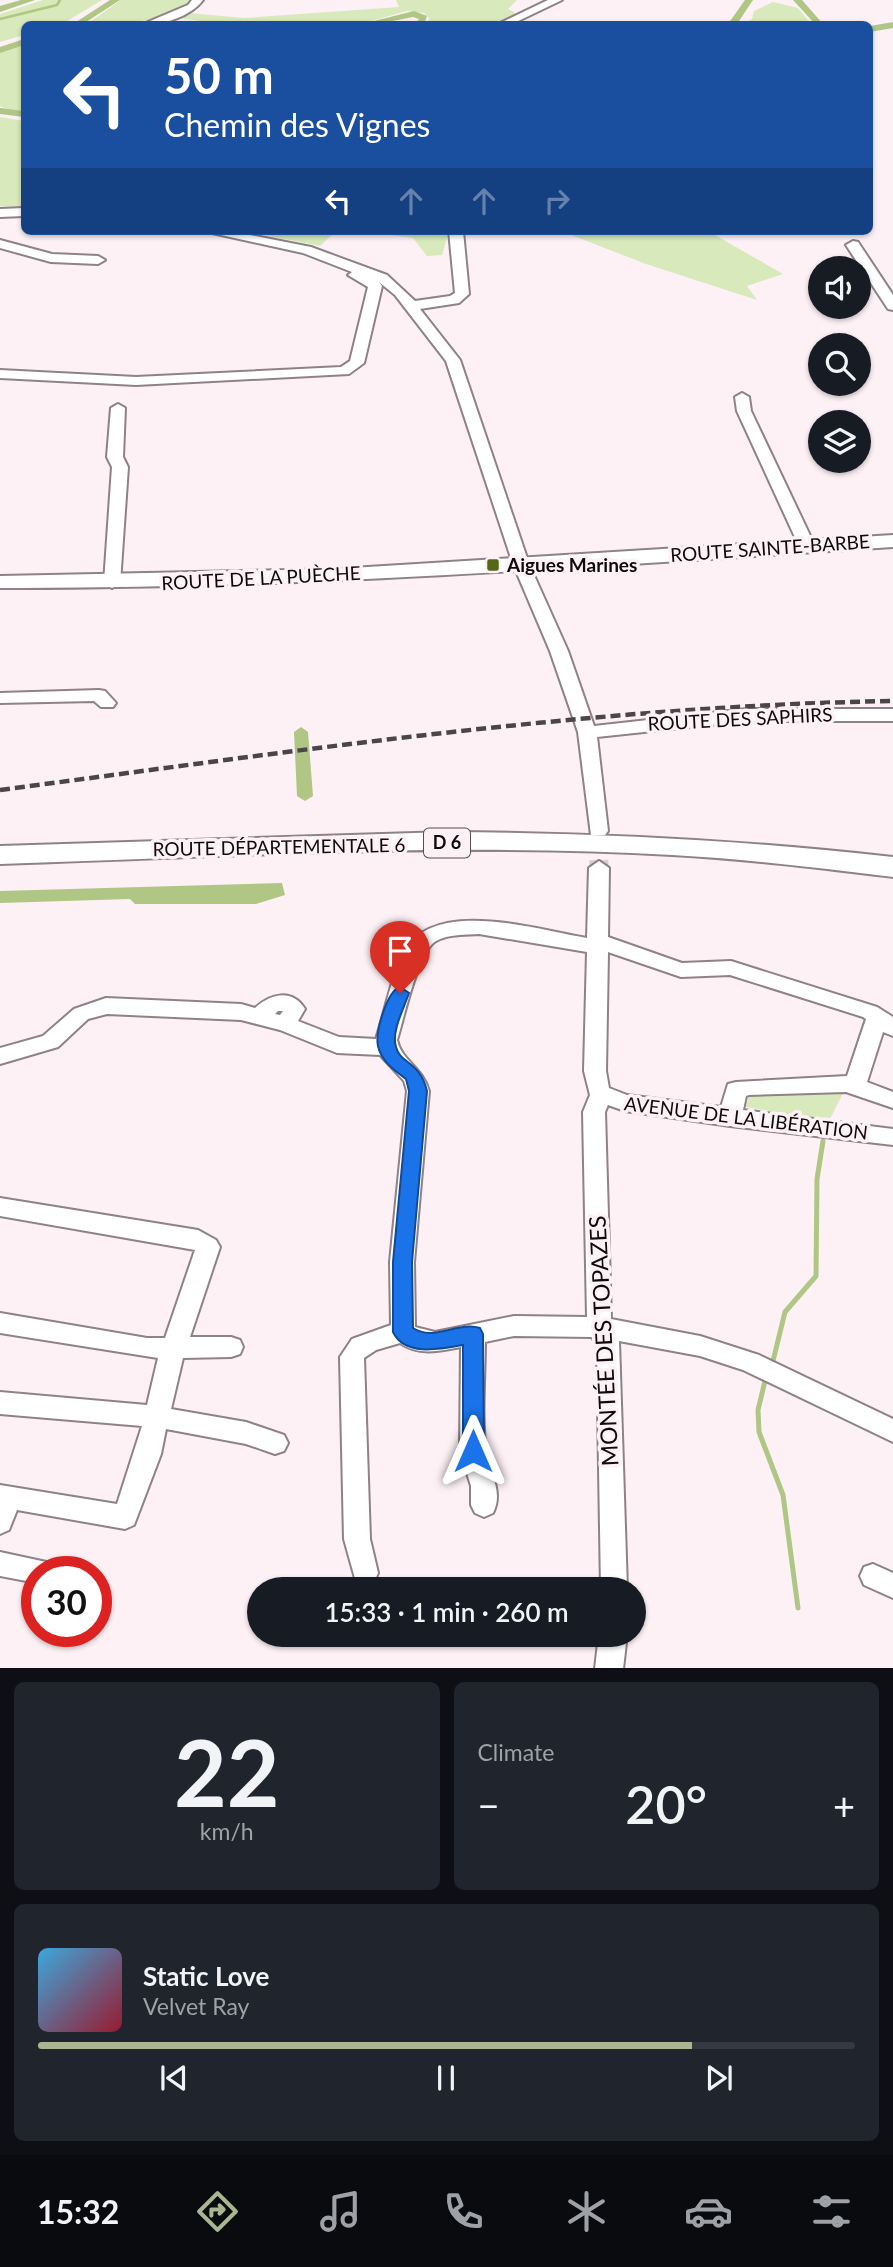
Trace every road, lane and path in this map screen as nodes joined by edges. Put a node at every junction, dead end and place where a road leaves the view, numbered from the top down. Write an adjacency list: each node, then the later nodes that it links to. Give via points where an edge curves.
1 (557, 0): 4 (street)
2 (201, 1): 3 (street)
3 (156, 21)
4 (511, 21)
5 (21, 212): 6 (street)
6 (0, 213)
7 (230, 235): 12 (street, via 306,250)
8 (456, 235): 13 (street, via 462,294 454,300)
9 (0, 244): 11 (street, via 51,258)
10 (853, 245): 15 (street)
11 (99, 260)
12 (353, 267): 13 (street, via 382,278); 14 (street, via 348,270 351,274 374,284)
13 (408, 301): 14 (street); 21 (street, via 460,375)
14 (372, 305): 16 (street, via 357,363 344,371 136,381)
15 (893, 306)
16 (0, 374)
17 (742, 397): 20 (street, via 744,411)
18 (118, 408): 23 (street, via 115,457 120,467)
19 (893, 541): 20 (main road, ROUTE SAINTE-BARBE)
20 (807, 546): 21 (main road, ROUTE SAINTE-BARBE)
21 (521, 564): 23 (main road, ROUTE DE LA PUÈCHE); 27 (street, via 559,651)
22 (0, 582): 23 (main road, ROUTE DE LA PUÈCHE)
23 (112, 583)
24 (0, 698): 25 (street, via 99,695)
25 (107, 703)
26 (893, 715): 27 (street, ROUTE DES SAPHIRS, via 747,715)
27 (587, 732): 28 (street)
28 (598, 831)
29 (0, 855): 30 (highway, ROUTE DÉPARTEMENTALE 6 / D 6, via 525,841 707,847)
30 (893, 867)
31 (0, 868): 33 (highway, ROUTE DÉPARTEMENTALE 6 / D 6, via 610,856)
32 (598, 868): 34 (street)
33 (893, 881)
34 (597, 944): 35 (street, via 681,970 731,968 870,1012); 36 (street, via 458,926 426,937 414,953 387,1033); 39 (street, via 595,1071)
35 (886, 1024): 38 (street)
36 (387, 1047): 37 (street, via 337,1045 286,1024 227,1010 106,1006 81,1014 44,1045); 46 (street, via 394,1060 415,1076 418,1091 402,1262)
37 (0, 1056)
38 (855, 1085): 40 (street); 41 (street, via 738,1089)
39 (601, 1094): 41 (street, AVENUE DE LA LIBÉRATION, via 625,1103); 45 (street, MONTÉE DES TOPAZES, via 594,1112)
40 (893, 1100)
41 (730, 1118): 42 (street, AVENUE DE LA LIBÉRATION)
42 (893, 1137)
43 (0, 1207): 49 (street, via 207,1243)
44 (0, 1323): 49 (street, via 147,1348)
45 (599, 1328): 47 (street, via 514,1326); 52 (street, via 700,1346 750,1362); 59 (street, MONTÉE DES TOPAZES, via 609,1345)
46 (403, 1332): 47 (street, via 414,1340 435,1342); 58 (street, via 364,1343 352,1357 357,1539)
47 (473, 1334): 55 (street, via 474,1456 484,1486)
48 (231, 1347): 49 (street)
49 (175, 1348): 51 (street)
50 (0, 1403): 51 (street)
51 (157, 1418): 53 (street, via 246,1433); 54 (street, via 125,1517)
52 (893, 1431)
53 (275, 1443)
54 (3, 1505)
55 (484, 1505)
56 (0, 1564): 57 (street)
57 (21, 1568)
58 (365, 1573)
59 (614, 1577)
60 (611, 1647): 61 (street)
61 (609, 1668)

